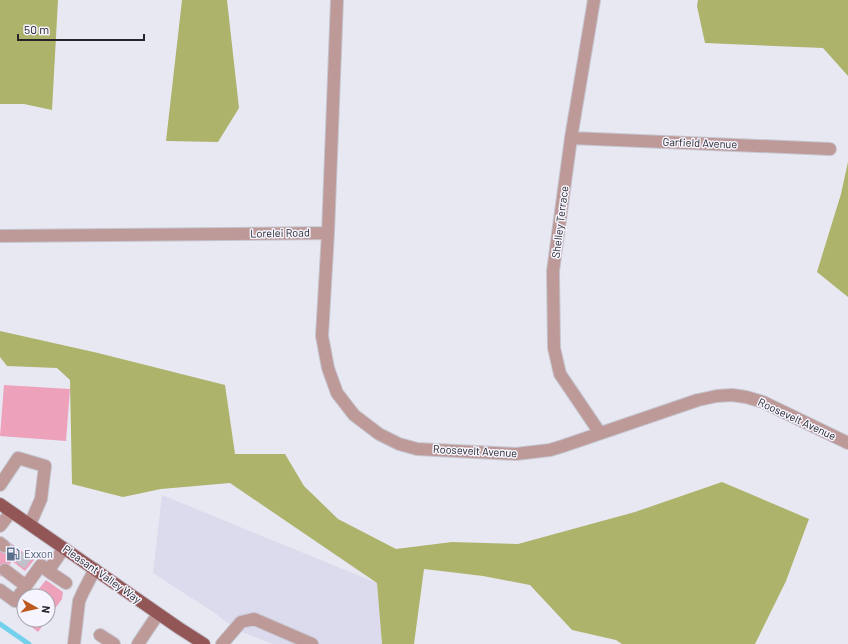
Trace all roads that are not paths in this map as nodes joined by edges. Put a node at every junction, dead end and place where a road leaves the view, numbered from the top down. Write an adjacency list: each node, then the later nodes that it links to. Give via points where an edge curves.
1 (337, 0): 5 (street)
2 (594, 0): 3 (street, Shelley Terrace)
3 (571, 138): 4 (street, Garfield Avenue); 7 (street, Shelley Terrace, via 553,271 554,348 560,374)
4 (830, 149)
5 (328, 233): 6 (street, Lorelei Road); 7 (street, Roosevelt Avenue, via 322,336 328,368 337,393 354,415 379,434 417,449 516,454 550,450)
6 (0, 236)
7 (600, 433): 8 (street, Roosevelt Avenue, via 698,400 732,395 763,402)
8 (848, 443)
9 (0, 485): 12 (street, via 18,458 45,466 41,499)
10 (0, 504): 11 (main road, Pleasant Valley Way)
11 (11, 512): 12 (main road, Pleasant Valley Way); 13 (street)
12 (30, 524): 14 (main road, Pleasant Valley Way)
13 (0, 526)
14 (64, 548): 15 (street); 16 (main road, Pleasant Valley Way)
15 (38, 569): 18 (street); 19 (street)
16 (95, 569): 21 (main road, Pleasant Valley Way); 24 (street, via 80,601)
17 (5, 570): 19 (street)
18 (66, 583)
19 (26, 586): 20 (street, via 15,600)
20 (0, 590)
21 (158, 614): 23 (main road, Pleasant Valley Way); 26 (street)
22 (100, 635): 25 (street)
23 (201, 643)
24 (74, 644)
25 (114, 644)
26 (138, 644)
27 (222, 644): 28 (street, via 241,622 254,619)
28 (312, 644)

